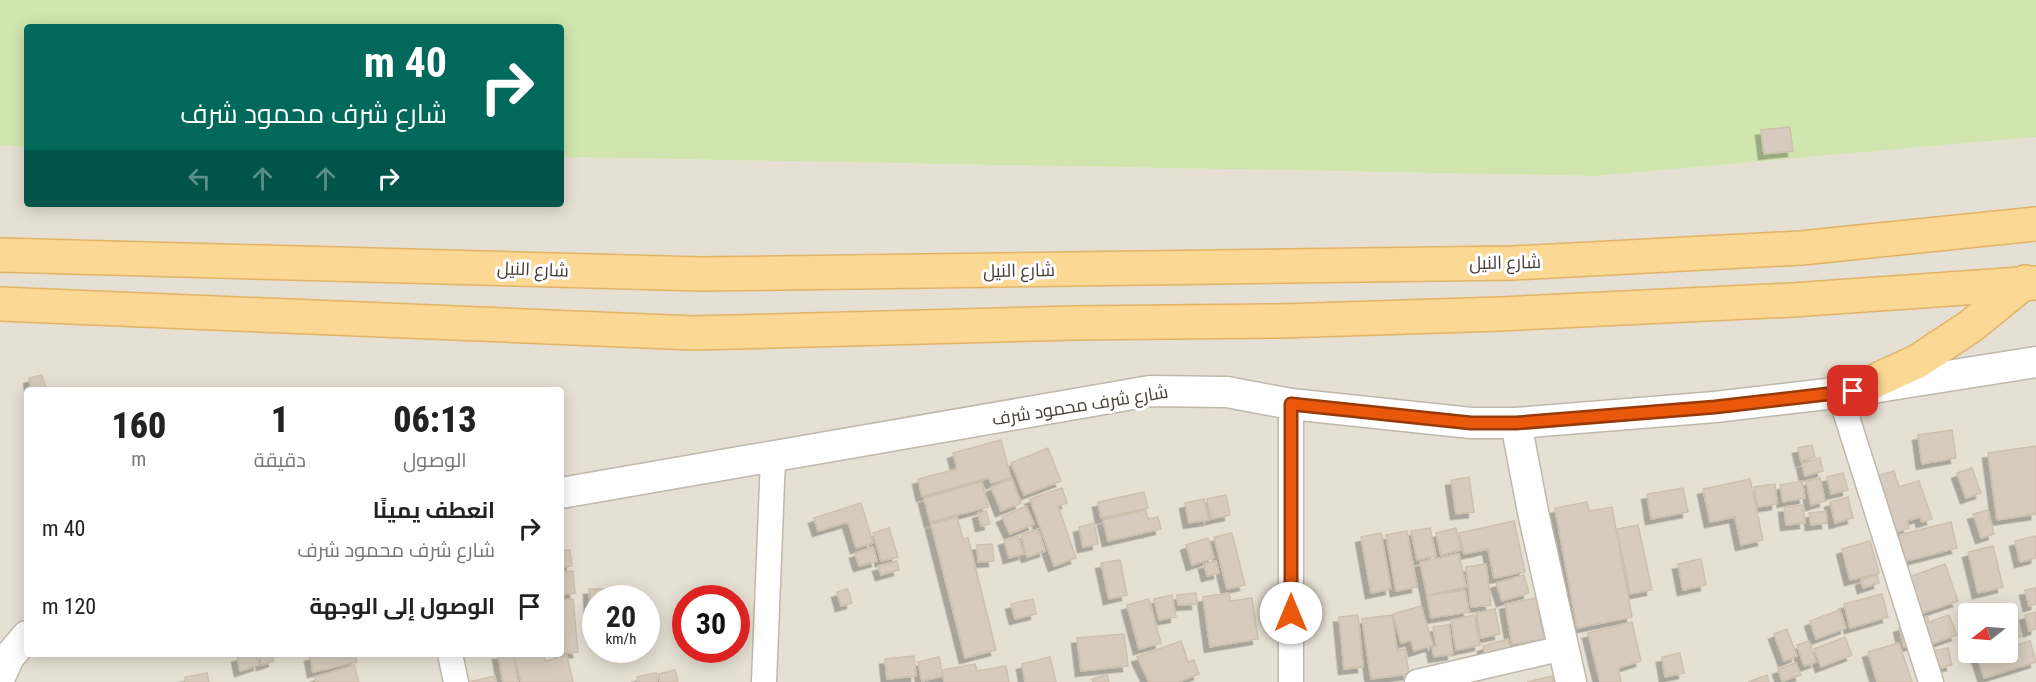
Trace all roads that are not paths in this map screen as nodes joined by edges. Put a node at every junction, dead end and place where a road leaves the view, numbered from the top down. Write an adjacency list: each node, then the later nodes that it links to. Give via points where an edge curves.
1 (2036, 224): 2 (main road, شارع النيل, via 1801,248 1513,263 702,274)
2 (0, 255)
3 (2031, 280): 4 (main road, via 1792,300 1500,314 694,333); 6 (main road, via 1918,361)
4 (0, 304)
5 (2036, 362): 6 (street, شارع شرف محمود شرف)
6 (1846, 392): 8 (street, شارع شرف محمود شرف); 20 (street)
7 (1291, 404): 8 (street, شارع شرف محمود شرف, via 1471,423); 9 (street, شارع شرف محمود شرف, via 1227,392 1150,391); 17 (street)
8 (1516, 423): 12 (street)
9 (772, 458): 10 (street, شارع شرف محمود شرف); 16 (street)
10 (564, 493)
11 (24, 640): 14 (street, via 9,657)
12 (1563, 648): 18 (street); 19 (street)
13 (451, 657): 15 (street)
14 (0, 677)
15 (456, 682)
16 (764, 682)
17 (1291, 682)
18 (1417, 682)
19 (1571, 682)
20 (1931, 682)

